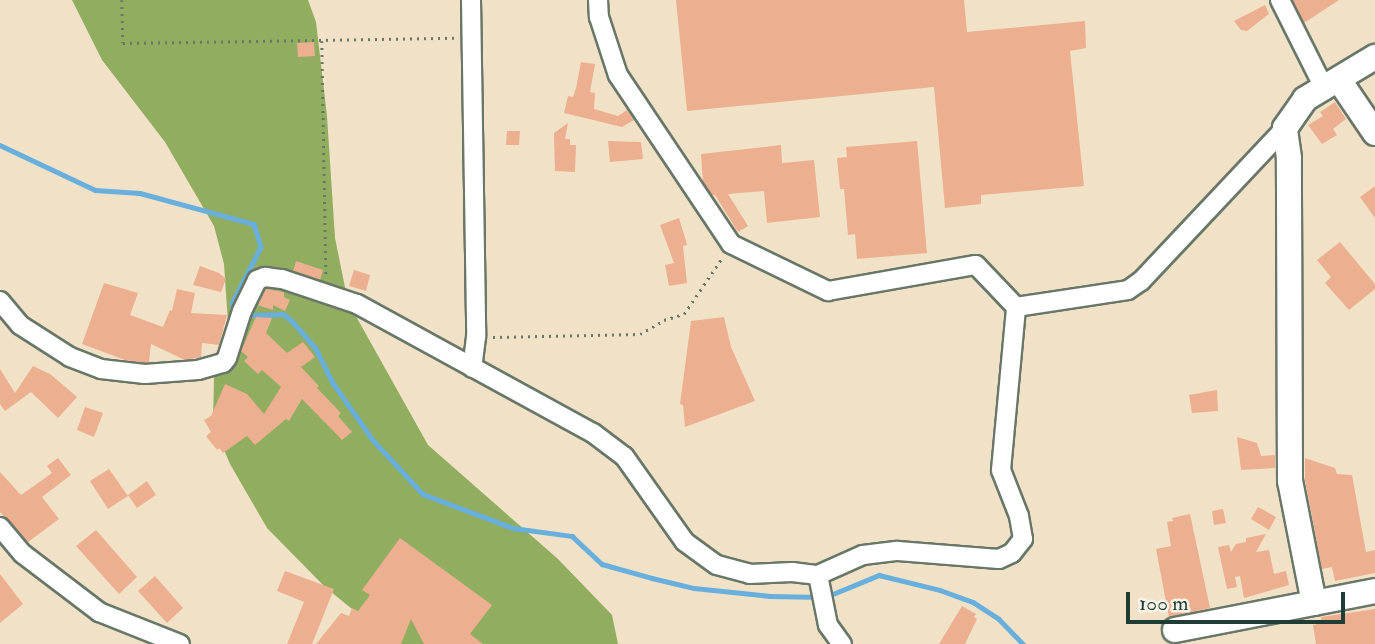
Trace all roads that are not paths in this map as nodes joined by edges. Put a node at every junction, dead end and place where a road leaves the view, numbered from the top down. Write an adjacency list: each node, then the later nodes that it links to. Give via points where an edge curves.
1 (471, 0): 10 (street, via 476,337)
2 (597, 0): 9 (street, via 618,75 731,244 828,291 976,265)
3 (1280, 0): 5 (street)
4 (1375, 57): 5 (street)
5 (1332, 85): 6 (street, via 1305,99); 7 (street)
6 (1285, 128): 9 (street, via 1128,290); 14 (street, via 1289,158 1290,481)
7 (1375, 133)
8 (0, 301): 10 (street, via 20,325 70,357 101,369 145,374 198,370 228,358 257,280 282,279 357,304)
9 (1016, 307): 12 (street, via 1001,470 1023,539 1012,553 999,558 898,551 863,555)
10 (472, 368): 12 (street, via 593,433 624,456 684,542 717,565 750,574)
11 (0, 527): 16 (street, via 23,554 99,612)
12 (818, 575): 17 (street, via 828,625)
13 (1375, 591): 14 (street)
14 (1314, 603): 15 (street)
15 (1175, 630)
16 (180, 644)
17 (842, 644)

